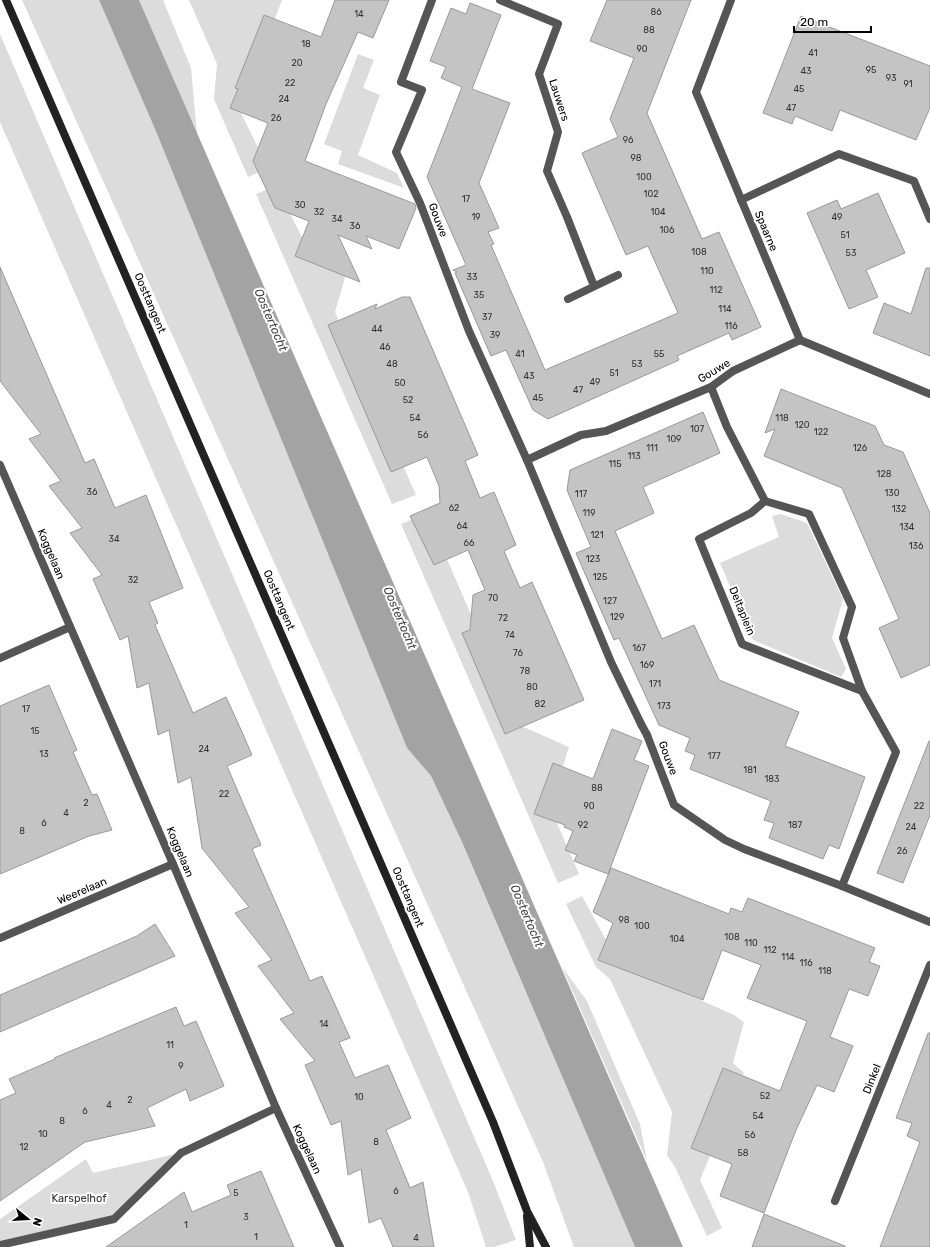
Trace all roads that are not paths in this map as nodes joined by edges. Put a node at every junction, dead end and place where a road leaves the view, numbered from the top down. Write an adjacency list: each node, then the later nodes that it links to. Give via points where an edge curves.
1 (6, 0): 26 (main road, Oosttangent, via 493,1122)
2 (432, 0): 13 (street, Gouwe, via 401,82 422,90 396,152 420,203 469,331)
3 (500, 0): 8 (street, Lauwers, via 558,24 539,74 558,132 547,172)
4 (731, 0): 5 (street, Spaarne, via 696,92)
5 (741, 200): 6 (street, via 839,154 914,181); 10 (street, Spaarne)
6 (930, 219)
7 (618, 275): 8 (street)
8 (594, 286): 9 (street)
9 (568, 299)
10 (800, 340): 11 (street, Gouwe, via 733,371); 12 (street)
11 (711, 388): 13 (street, Gouwe, via 606,432 581,435); 15 (street, via 727,427)
12 (930, 394)
13 (527, 460): 20 (street, Gouwe, via 611,662 647,735 674,805 725,840)
14 (0, 465): 16 (street, Koggelaan)
15 (765, 501): 18 (street, via 809,514 852,607 843,638); 18 (street, Deltaplein, via 751,513 699,539 742,644)
16 (70, 627): 17 (street); 19 (street, Koggelaan)
17 (0, 658)
18 (862, 692): 20 (street, via 896,752)
19 (173, 864): 22 (street, Weerelaan); 24 (street, Koggelaan)
20 (842, 886): 21 (street, Gouwe)
21 (930, 922)
22 (0, 938)
23 (929, 970): 25 (street, Dinkel)
24 (276, 1108): 27 (street, via 181,1153 114,1219); 28 (street, Koggelaan)
25 (835, 1201)
26 (527, 1211): 29 (main road, Oosttangent); 30 (main road, Oosttangent)
27 (0, 1245)
28 (340, 1247)
29 (530, 1247)
30 (546, 1247)

